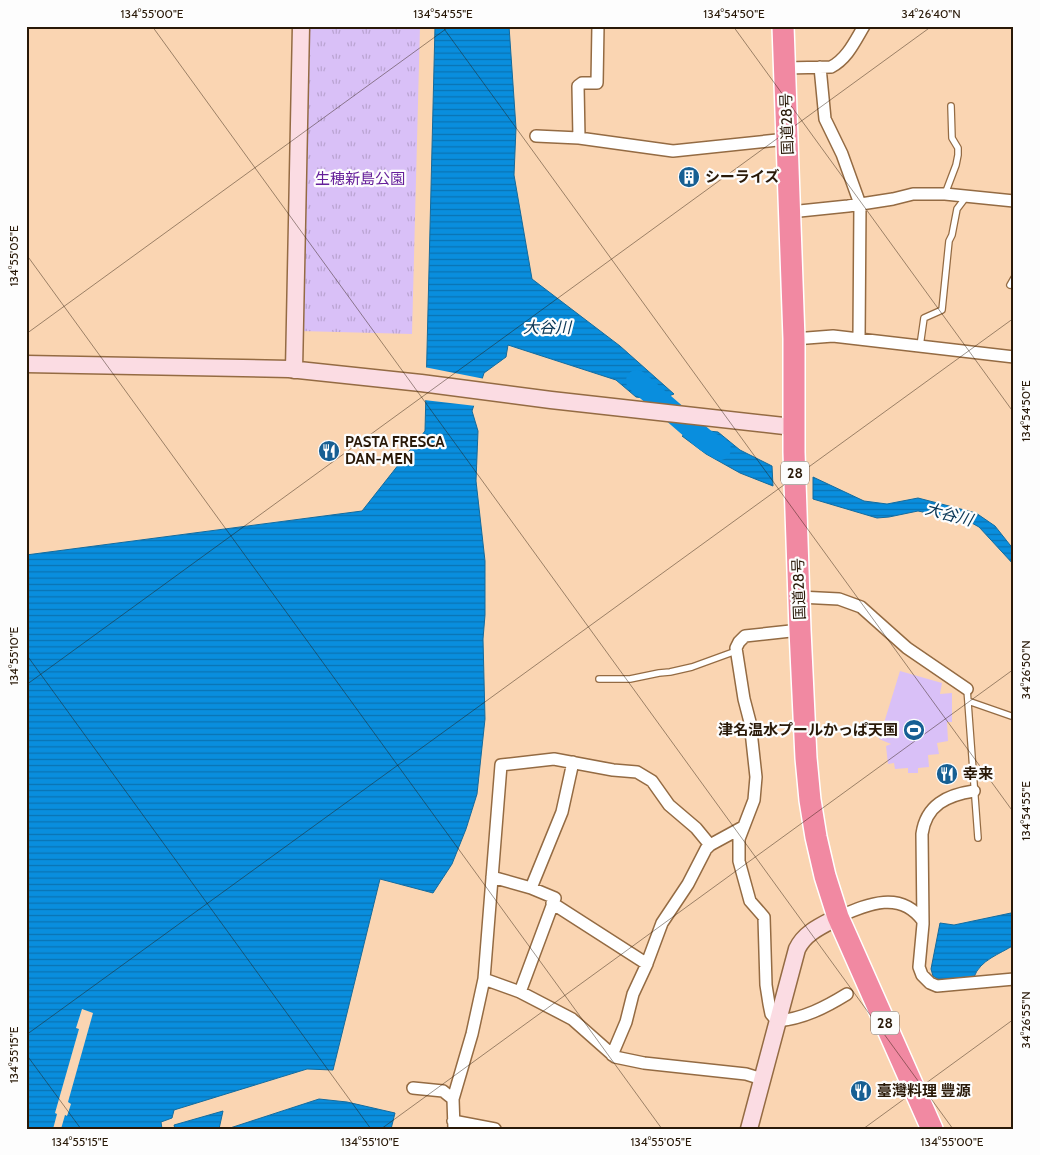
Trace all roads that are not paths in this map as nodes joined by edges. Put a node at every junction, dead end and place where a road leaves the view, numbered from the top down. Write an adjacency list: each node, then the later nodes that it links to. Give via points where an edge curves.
1 (301, 26): 23 (street)
2 (598, 26): 9 (street, via 597,83 578,86)
3 (783, 26): 6 (highway, 国道28号 / 28)
4 (864, 26): 5 (street, via 844,58 831,67)
5 (820, 67): 6 (street); 14 (street, via 825,119)
6 (785, 68): 10 (highway, 国道28号 / 28)
7 (951, 106): 11 (lane, via 952,138 958,155)
8 (536, 136): 9 (street)
9 (578, 138): 10 (street, via 674,151)
10 (787, 139): 15 (highway, 国道28号 / 28)
11 (945, 194): 12 (street); 14 (street, via 913,194)
12 (966, 196): 13 (street); 20 (lane, via 957,209 949,241 942,310 924,318)
13 (1014, 201)
14 (860, 204): 15 (street); 19 (street)
15 (790, 212): 18 (highway, 国道28号 / 28)
16 (1014, 278): 17 (lane)
17 (1010, 285)
18 (794, 339): 19 (street, via 833,336); 24 (highway, 国道28号 / 28)
19 (859, 339): 20 (street)
20 (920, 346): 21 (street)
21 (1014, 358)
22 (26, 364): 23 (street)
23 (294, 370): 24 (street)
24 (793, 427): 25 (highway, 国道28号 / 28)
25 (799, 597): 26 (highway, 国道28号 / 28); 29 (street, via 839,599 861,607 907,648)
26 (800, 630): 27 (street, via 746,636); 40 (highway, 国道28号 / 28, via 810,800 818,847)
27 (736, 651): 28 (lane, via 670,672); 34 (street, via 750,722 756,777 754,800)
28 (599, 679)
29 (967, 689): 30 (lane)
30 (968, 701): 31 (lane); 33 (lane)
31 (1014, 717)
32 (573, 762): 36 (street, via 645,775 668,805 691,823); 37 (street, via 554,759 501,766); 38 (street, via 562,812)
33 (974, 791): 35 (lane); 41 (street, via 960,793 936,805 923,824)
34 (743, 827): 36 (street); 47 (street, via 739,839 739,861 750,900 764,917 766,985 772,1014)
35 (978, 838)
36 (710, 845): 42 (street, via 662,923)
37 (492, 877): 38 (street); 43 (street)
38 (531, 888): 39 (street, via 555,898)
39 (552, 903): 42 (street); 45 (street)
40 (838, 917): 41 (street, via 865,905 888,902 905,906); 47 (street, via 811,932 799,945); 55 (highway, 国道28号 / 28)
41 (922, 920): 44 (street, via 920,967 922,975 930,983 943,986)
42 (646, 964): 48 (street)
43 (484, 979): 45 (street); 51 (street)
44 (1014, 979)
45 (520, 992): 48 (street, via 572,1019)
46 (847, 994): 47 (street, via 824,1008)
47 (777, 1021): 49 (street)
48 (612, 1055): 49 (street, via 644,1063 746,1074)
49 (762, 1079): 54 (street)
50 (413, 1088): 51 (street, via 443,1092)
51 (453, 1099): 52 (street)
52 (453, 1125): 53 (street)
53 (495, 1129)
54 (749, 1129)
55 (932, 1129)

